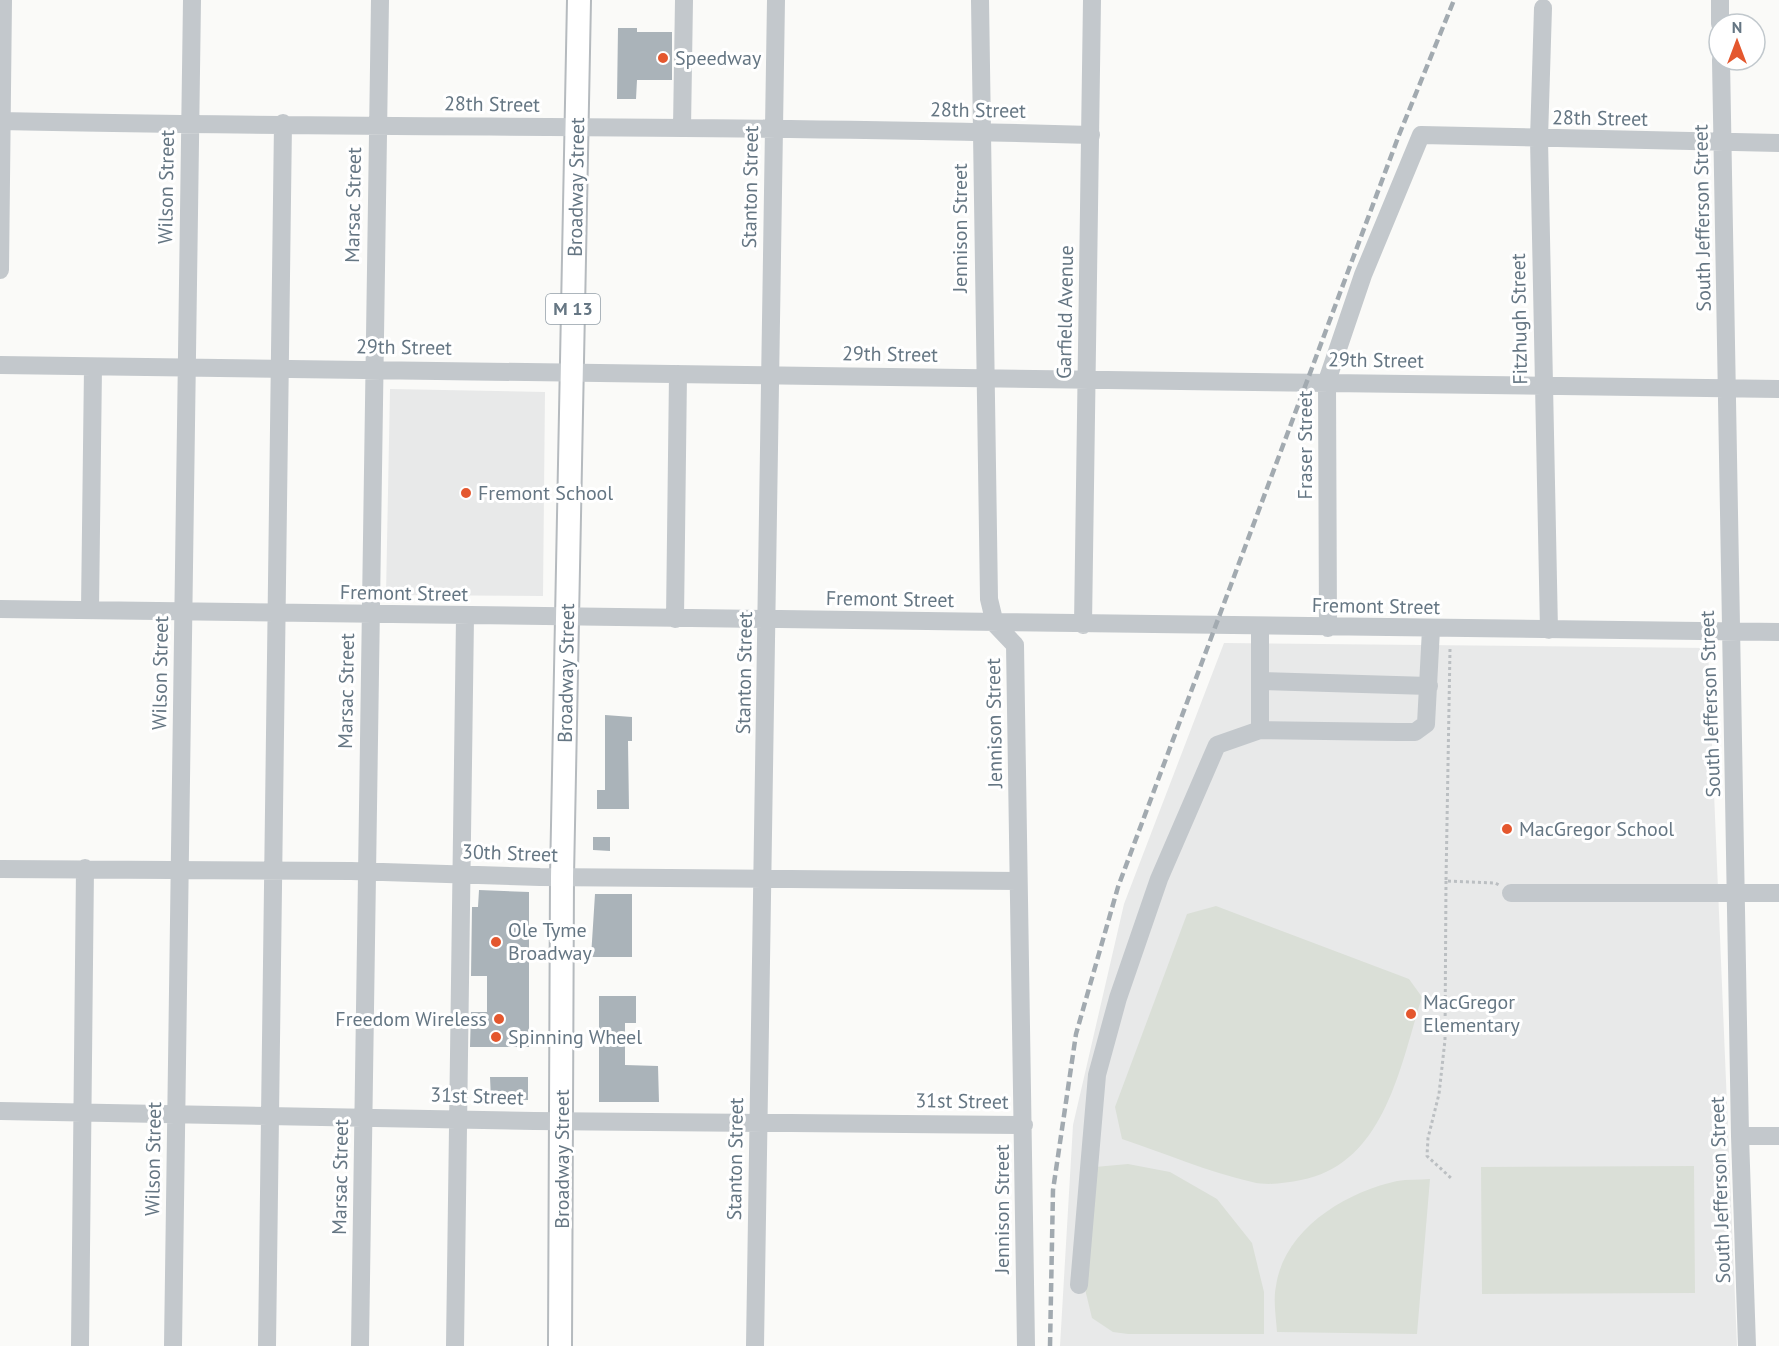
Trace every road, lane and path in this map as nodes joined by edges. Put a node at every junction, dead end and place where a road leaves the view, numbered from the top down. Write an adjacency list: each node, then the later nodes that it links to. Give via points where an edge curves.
1 (3, 0): 11 (street)
2 (192, 0): 12 (street, Wilson Street)
3 (380, 0): 14 (street, Marsac Street)
4 (579, 0): 15 (main road, Broadway Street / M 13)
5 (684, 0): 16 (street)
6 (776, 0): 17 (street, Stanton Street)
7 (980, 0): 18 (street, Jennison Street)
8 (1092, 0): 19 (street, Garfield Avenue)
9 (1543, 8): 21 (street, Fitzhugh Street)
10 (1721, 72): 22 (street, South Jefferson Street)
11 (1, 121): 12 (street, 28th Street); 24 (street)
12 (189, 123): 13 (street, 28th Street); 27 (street, Wilson Street)
13 (283, 123): 14 (street, 28th Street); 28 (street)
14 (377, 124): 15 (street, 28th Street); 29 (street, Marsac Street)
15 (578, 128): 16 (street, 28th Street); 30 (main road, Broadway Street / M 13)
16 (682, 128): 17 (street, 28th Street)
17 (774, 128): 18 (street, 28th Street); 32 (street, Stanton Street)
18 (982, 132): 19 (street, 28th Street); 33 (street, Jennison Street)
19 (1091, 135): 34 (street, Garfield Avenue)
20 (1420, 135): 21 (street, 28th Street); 35 (street, Fraser Street, via 1363,274)
21 (1539, 139): 22 (street, 28th Street); 36 (street, Fitzhugh Street)
22 (1723, 142): 23 (street, 28th Street); 37 (street, South Jefferson Street)
23 (1779, 143)
24 (0, 270)
25 (0, 365): 26 (street, 29th Street)
26 (93, 367): 27 (street, 29th Street); 40 (street)
27 (186, 368): 28 (street, 29th Street); 41 (street, Wilson Street)
28 (282, 368): 29 (street, 29th Street); 42 (street)
29 (374, 368): 30 (street, 29th Street); 43 (street, Marsac Street)
30 (571, 371): 31 (street, 29th Street); 45 (main road, Broadway Street / M 13)
31 (678, 374): 32 (street, 29th Street); 46 (street)
32 (768, 374): 33 (street, 29th Street); 47 (street, Stanton Street)
33 (984, 378): 34 (street, 29th Street); 48 (street, Jennison Street, via 989,599)
34 (1086, 378): 35 (street, 29th Street); 49 (street, Garfield Avenue)
35 (1327, 381): 36 (street, 29th Street); 51 (street, Fraser Street)
36 (1543, 384): 37 (street, 29th Street); 53 (street, Fitzhugh Street)
37 (1728, 388): 38 (street, 29th Street); 54 (street, South Jefferson Street)
38 (1779, 389)
39 (0, 609): 40 (street, Fremont Street)
40 (90, 610): 41 (street, Fremont Street)
41 (183, 612): 42 (street, Fremont Street); 62 (street, Wilson Street)
42 (278, 614): 43 (street, Fremont Street); 63 (street)
43 (370, 615): 44 (street, Fremont Street); 64 (street, Marsac Street)
44 (465, 617): 45 (street, Fremont Street); 65 (street)
45 (568, 618): 46 (street, Fremont Street); 66 (main road, Broadway Street / M 13)
46 (675, 619): 47 (street, Fremont Street)
47 (768, 619): 48 (street, Fremont Street); 67 (street, Stanton Street)
48 (995, 624): 49 (street, Fremont Street); 68 (street, Jennison Street, via 1015,645)
49 (1083, 625): 50 (street, Fremont Street)
50 (1260, 627): 51 (street, Fremont Street); 57 (street)
51 (1328, 628): 52 (street, Fremont Street)
52 (1431, 629): 53 (street, Fremont Street); 58 (street)
53 (1549, 630): 54 (street, Fremont Street)
54 (1730, 632): 55 (street, Fremont Street); 71 (street, South Jefferson Street)
55 (1779, 632)
56 (1450, 649): 69 (path)
57 (1260, 681): 58 (street); 59 (street)
58 (1429, 686): 59 (street, via 1426,724 1415,732)
59 (1260, 730): 85 (street, via 1217,745 1159,879 1118,998 1097,1075)
60 (85, 868): 61 (street, 30th Street); 62 (street, 30th Street); 74 (street)
61 (0, 869)
62 (179, 869): 63 (street, 30th Street); 75 (street, Wilson Street)
63 (273, 870): 64 (street, 30th Street); 76 (street)
64 (366, 871): 65 (street, 30th Street); 77 (street, Marsac Street)
65 (460, 874): 66 (street, 30th Street); 78 (street)
66 (562, 877): 67 (street, 30th Street); 79 (main road, Broadway Street / M 13)
67 (762, 878): 68 (street, 30th Street); 80 (street, Stanton Street)
68 (1018, 881): 81 (street, Jennison Street)
69 (1446, 881): 70 (path, via 1495,883); 84 (path, via 1445,1040 1427,1156)
70 (1511, 893): 71 (street)
71 (1738, 893): 72 (street); 82 (street, South Jefferson Street)
72 (1779, 893)
73 (0, 1111): 74 (street, 31st Street)
74 (83, 1113): 75 (street, 31st Street); 86 (street)
75 (176, 1113): 76 (street, 31st Street); 87 (street, Wilson Street)
76 (269, 1115): 77 (street, 31st Street); 88 (street)
77 (363, 1116): 78 (street, 31st Street); 89 (street, Marsac Street)
78 (459, 1118): 79 (street, 31st Street); 90 (street)
79 (562, 1121): 80 (street, 31st Street); 91 (main road, Broadway Street / M 13)
80 (758, 1121): 81 (street, 31st Street); 92 (street, Stanton Street)
81 (1024, 1125): 93 (street, Jennison Street)
82 (1740, 1136): 83 (street); 94 (street, South Jefferson Street)
83 (1779, 1136)
84 (1450, 1178)
85 (1079, 1286)
86 (80, 1346)
87 (173, 1346)
88 (267, 1346)
89 (360, 1346)
90 (455, 1346)
91 (560, 1346)
92 (756, 1346)
93 (1026, 1346)
94 (1747, 1346)

